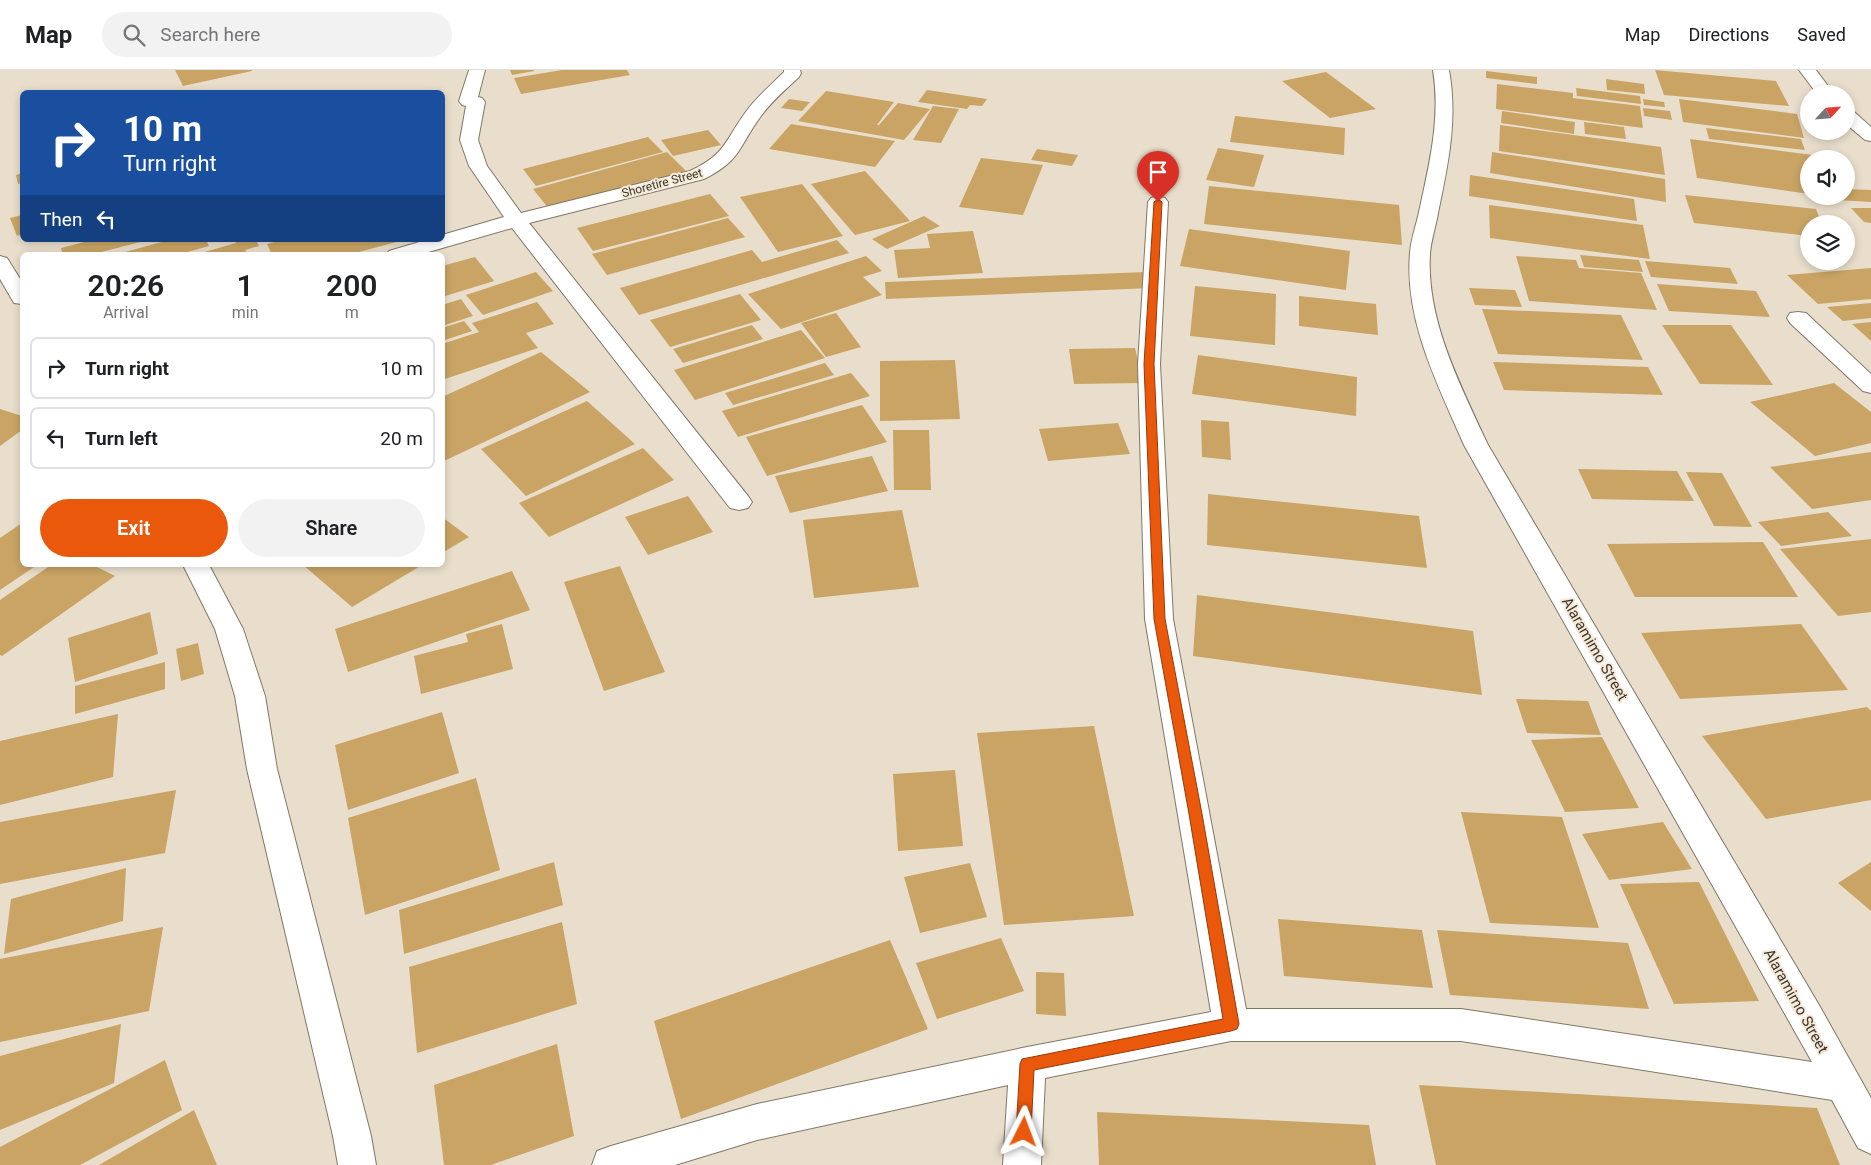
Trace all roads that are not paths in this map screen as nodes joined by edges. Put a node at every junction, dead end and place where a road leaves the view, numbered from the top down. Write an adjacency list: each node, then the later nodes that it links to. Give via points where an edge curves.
1 (477, 70): 9 (street, via 468,102 474,110 469,140 478,166)
2 (1442, 70): 21 (street, Alaramimo Street, via 1444,135 1420,256 1423,304 1434,348 1476,445 1807,1017)
3 (1807, 70): 5 (street)
4 (792, 72): 9 (street, Shoretire Street, via 754,114 734,150 711,169)
5 (1819, 85)
6 (1855, 122): 7 (street)
7 (1871, 136)
8 (1158, 202): 19 (street, via 1149,364 1159,619)
9 (516, 220): 10 (street, Shoretire Street); 17 (street)
10 (445, 241)
11 (441, 242): 12 (street, Shoretire Street)
12 (406, 252)
13 (0, 262): 14 (street)
14 (20, 295)
15 (1798, 318): 16 (street)
16 (1871, 386)
17 (739, 502)
18 (197, 567): 23 (street, via 229,629 250,696 262,769)
19 (1231, 1024): 20 (street); 21 (street, via 1461,1025)
20 (1027, 1064): 24 (street, via 757,1122); 25 (street)
21 (1842, 1084): 22 (street, Alaramimo Street)
22 (1871, 1135)
23 (357, 1165)
24 (611, 1165)
25 (1022, 1165)

